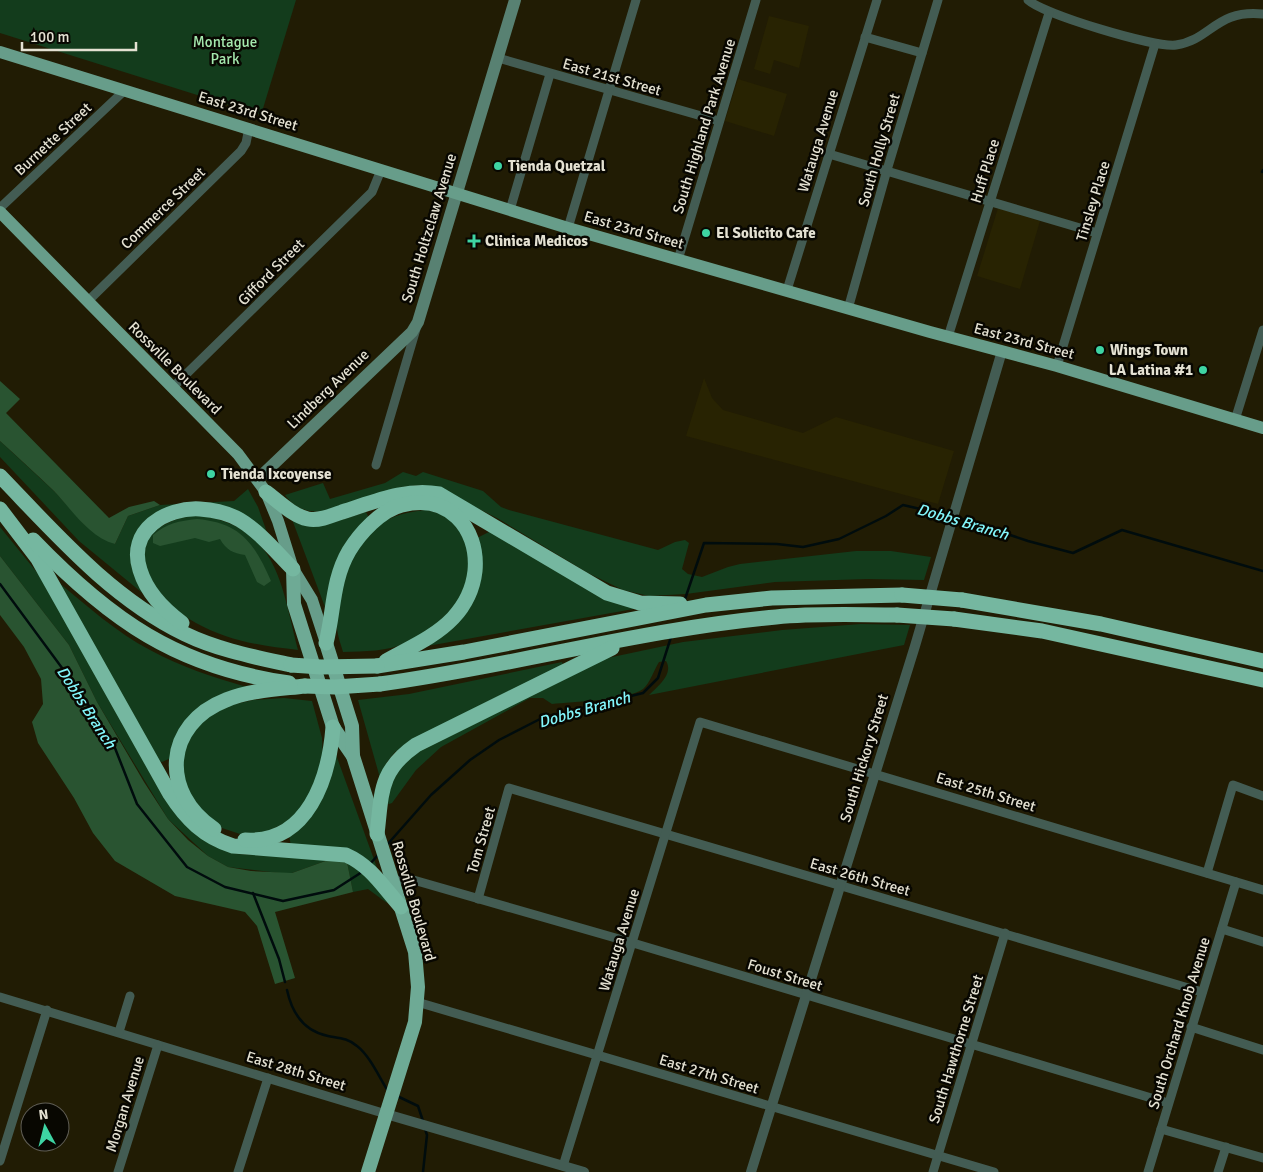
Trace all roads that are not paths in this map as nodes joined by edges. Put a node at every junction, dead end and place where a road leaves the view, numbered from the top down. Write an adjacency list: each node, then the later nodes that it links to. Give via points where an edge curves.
1 (515, 0): 13 (main road, South Holtzclaw Avenue)
2 (636, 0): 16 (street)
3 (756, 0): 17 (street, South Highland Park Avenue)
4 (877, 0): 9 (street, Watauga Avenue)
5 (938, 0): 12 (street, South Holly Street)
6 (1028, 0): 7 (street)
7 (1049, 13): 10 (street); 23 (street, Huff Place)
8 (1263, 14): 10 (street, via 1247,12 1228,17 1192,40 1176,45)
9 (865, 37): 12 (street); 19 (street, Watauga Avenue)
10 (1156, 44): 28 (street, Tinsley Place)
11 (0, 52): 15 (main road, East 23rd Street)
12 (922, 53): 21 (street, South Holly Street)
13 (498, 58): 14 (street, East 21st Street); 22 (main road, South Holtzclaw Avenue)
14 (550, 74): 16 (street, East 21st Street); 25 (street)
15 (125, 90): 18 (main road, East 23rd Street); 24 (street, Burnette Street)
16 (609, 92): 17 (street, East 21st Street); 27 (street)
17 (719, 121): 29 (street, South Highland Park Avenue)
18 (249, 128): 20 (main road, East 23rd Street); 31 (street, Commerce Street, via 241,151)
19 (829, 154): 21 (street); 30 (street, Watauga Avenue)
20 (381, 170): 22 (main road, East 23rd Street); 38 (street, Gifford Street, via 372,192)
21 (887, 170): 23 (street); 32 (street, South Holly Street)
22 (456, 194): 25 (main road, East 23rd Street); 33 (main road, South Holtzclaw Avenue)
23 (990, 200): 28 (street); 35 (street, Huff Place)
24 (0, 208)
25 (510, 210): 27 (main road, East 23rd Street)
26 (0, 212): 31 (main road, Rossville Boulevard)
27 (568, 228): 29 (main road, East 23rd Street)
28 (1097, 233): 37 (street, Tinsley Place)
29 (678, 260): 30 (main road, East 23rd Street)
30 (787, 290): 32 (main road, East 23rd Street)
31 (87, 302): 38 (main road, Rossville Boulevard)
32 (848, 309): 35 (main road, East 23rd Street)
33 (418, 322): 41 (street, South Holtzclaw Avenue); 43 (main road, Lindberg Avenue, via 412,332)
34 (1263, 330): 39 (street)
35 (948, 337): 36 (main road, East 23rd Street)
36 (1002, 351): 37 (main road, East 23rd Street); 58 (street, South Hickory Street)
37 (1057, 366): 39 (main road, East 23rd Street)
38 (172, 388): 43 (main road, Rossville Boulevard)
39 (1235, 420): 40 (main road, East 23rd Street)
40 (1263, 428)
41 (376, 465)
42 (0, 476): 50 (highway, via 78,557 115,588 157,618)
43 (258, 478): 44 (main road, Rossville Boulevard)
44 (266, 492): 46 (main road, Rossville Boulevard); 47 (highway, via 299,516 309,519 324,518 406,492 438,494 607,593 640,602)
45 (0, 507): 54 (highway, via 104,607 161,644 225,670); 69 (highway, via 38,560 170,794 192,824 233,846 346,855 372,871)
46 (293, 569): 49 (main road, Rossville Boulevard, via 312,600); 50 (highway, via 255,531 224,513 186,509 166,513 156,520 138,547 144,579 166,611); 56 (highway, Rossville Boulevard, via 294,604)
47 (706, 605): 51 (highway, bridge, via 781,598 902,595 962,600 1102,624); 52 (highway)
48 (636, 638): 53 (highway, bridge, via 713,624 777,617 897,615 1042,631); 54 (highway, bridge, via 380,684); 62 (highway, via 416,745 401,756 394,763 382,791)
49 (326, 643): 52 (highway, via 339,574 349,551 361,535 374,521 401,505 416,502 447,509 463,522 473,540 476,561 470,594 443,627); 57 (highway, Rossville Boulevard, via 352,726)
50 (211, 644): 52 (highway, bridge, via 291,664)
51 (1263, 661)
52 (377, 666)
53 (1263, 680)
54 (305, 686): 56 (highway, via 244,694 203,712 185,732 175,760 184,798 204,822 233,837 256,840 282,832 301,818 318,793 331,749)
55 (700, 722): 58 (street, East 25th Street); 61 (street, Watauga Avenue)
56 (333, 727): 57 (highway, Rossville Boulevard)
57 (353, 756): 62 (highway, Rossville Boulevard)
58 (874, 773): 63 (street, East 25th Street); 66 (street, South Hickory Street)
59 (509, 788): 61 (street, East 26th Street); 68 (street, Tom Street)
60 (1263, 796): 63 (street, via 1232,785)
61 (667, 833): 66 (street, East 26th Street); 73 (street, Watauga Avenue)
62 (381, 845): 64 (highway, Rossville Boulevard)
63 (1207, 873): 65 (street, East 25th Street)
64 (392, 881): 68 (street, Foust Street, via 410,879); 69 (highway, Rossville Boulevard)
65 (1236, 882): 67 (street, East 25th Street); 70 (street, South Orchard Knob Avenue)
66 (840, 885): 71 (street, East 26th Street); 76 (street, South Hickory Street)
67 (1263, 890)
68 (478, 899): 73 (street, Foust Street)
69 (401, 907): 78 (highway, Rossville Boulevard, via 415,952)
70 (1222, 929): 72 (street); 74 (street, South Orchard Knob Avenue)
71 (1005, 933): 74 (street, East 26th Street); 83 (street, South Hawthorne Street)
72 (1263, 942)
73 (633, 943): 76 (street, Foust Street); 85 (street, Watauga Avenue)
74 (1202, 992): 80 (street, South Orchard Knob Avenue)
75 (130, 996): 81 (street)
76 (805, 996): 83 (street, Foust Street); 88 (street, South Hickory Street)
77 (0, 997): 79 (street, East 28th Street)
78 (417, 1002): 85 (street, East 27th Street); 89 (highway, Rossville Boulevard, via 415,1022)
79 (47, 1010): 81 (street, East 28th Street); 94 (street)
80 (1191, 1027): 84 (street); 87 (street, South Orchard Knob Avenue)
81 (119, 1032): 82 (street, East 28th Street)
82 (158, 1045): 86 (street, East 28th Street); 96 (street, Morgan Avenue)
83 (972, 1045): 87 (street, Foust Street); 92 (street, South Hawthorne Street)
84 (1263, 1050)
85 (597, 1055): 88 (street, East 27th Street); 95 (street, Watauga Avenue)
86 (268, 1078): 89 (street, East 28th Street); 97 (street)
87 (1168, 1103): 90 (street, South Orchard Knob Avenue)
88 (770, 1107): 92 (street, East 27th Street); 100 (street, South Hickory Street)
89 (386, 1114): 95 (street, East 28th Street); 98 (highway, Rossville Boulevard)
90 (1161, 1129): 91 (street); 103 (street, South Orchard Knob Avenue)
91 (1226, 1147): 93 (street); 104 (street)
92 (938, 1155): 101 (street, South Hawthorne Street); 102 (street, East 27th Street)
93 (1263, 1158)
94 (0, 1161)
95 (562, 1166): 99 (street, East 28th Street)
96 (118, 1172)
97 (238, 1172)
98 (368, 1172)
99 (584, 1172)
100 (751, 1172)
101 (933, 1172)
102 (994, 1172)
103 (1148, 1172)
104 (1218, 1172)

